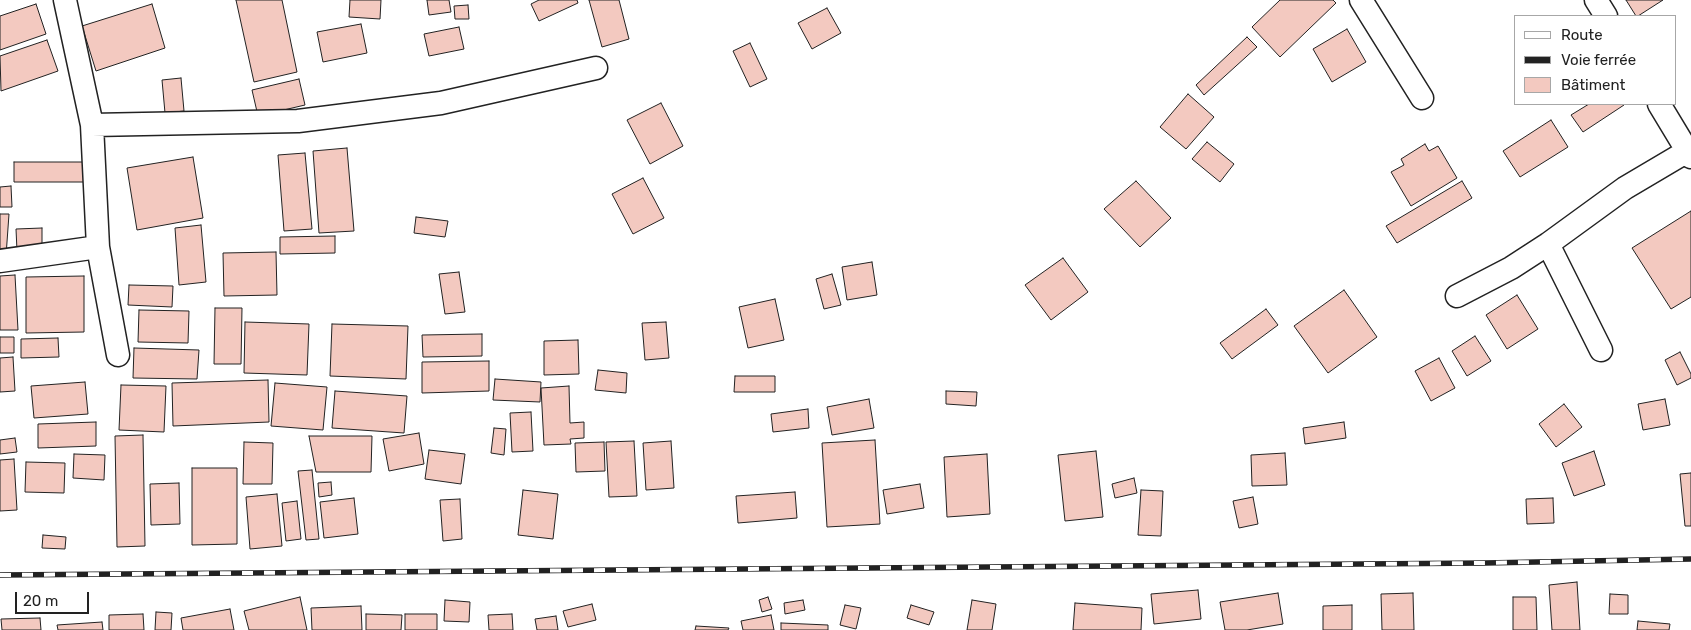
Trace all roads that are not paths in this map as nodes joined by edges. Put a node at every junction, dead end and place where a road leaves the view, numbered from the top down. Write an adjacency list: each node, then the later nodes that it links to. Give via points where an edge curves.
1 (65, 0): 8 (street)
2 (1362, 0): 6 (street)
3 (1596, 0): 4 (street)
4 (1605, 15)
5 (596, 68): 8 (street, via 441,103 298,122)
6 (1422, 98)
7 (1660, 105): 9 (street)
8 (92, 125): 11 (street)
9 (1690, 152): 10 (street, via 1625,188)
10 (1548, 244): 13 (street, via 1512,268); 14 (street)
11 (98, 247): 12 (street); 15 (street)
12 (0, 261)
13 (1457, 296)
14 (1602, 350)
15 (118, 355)

